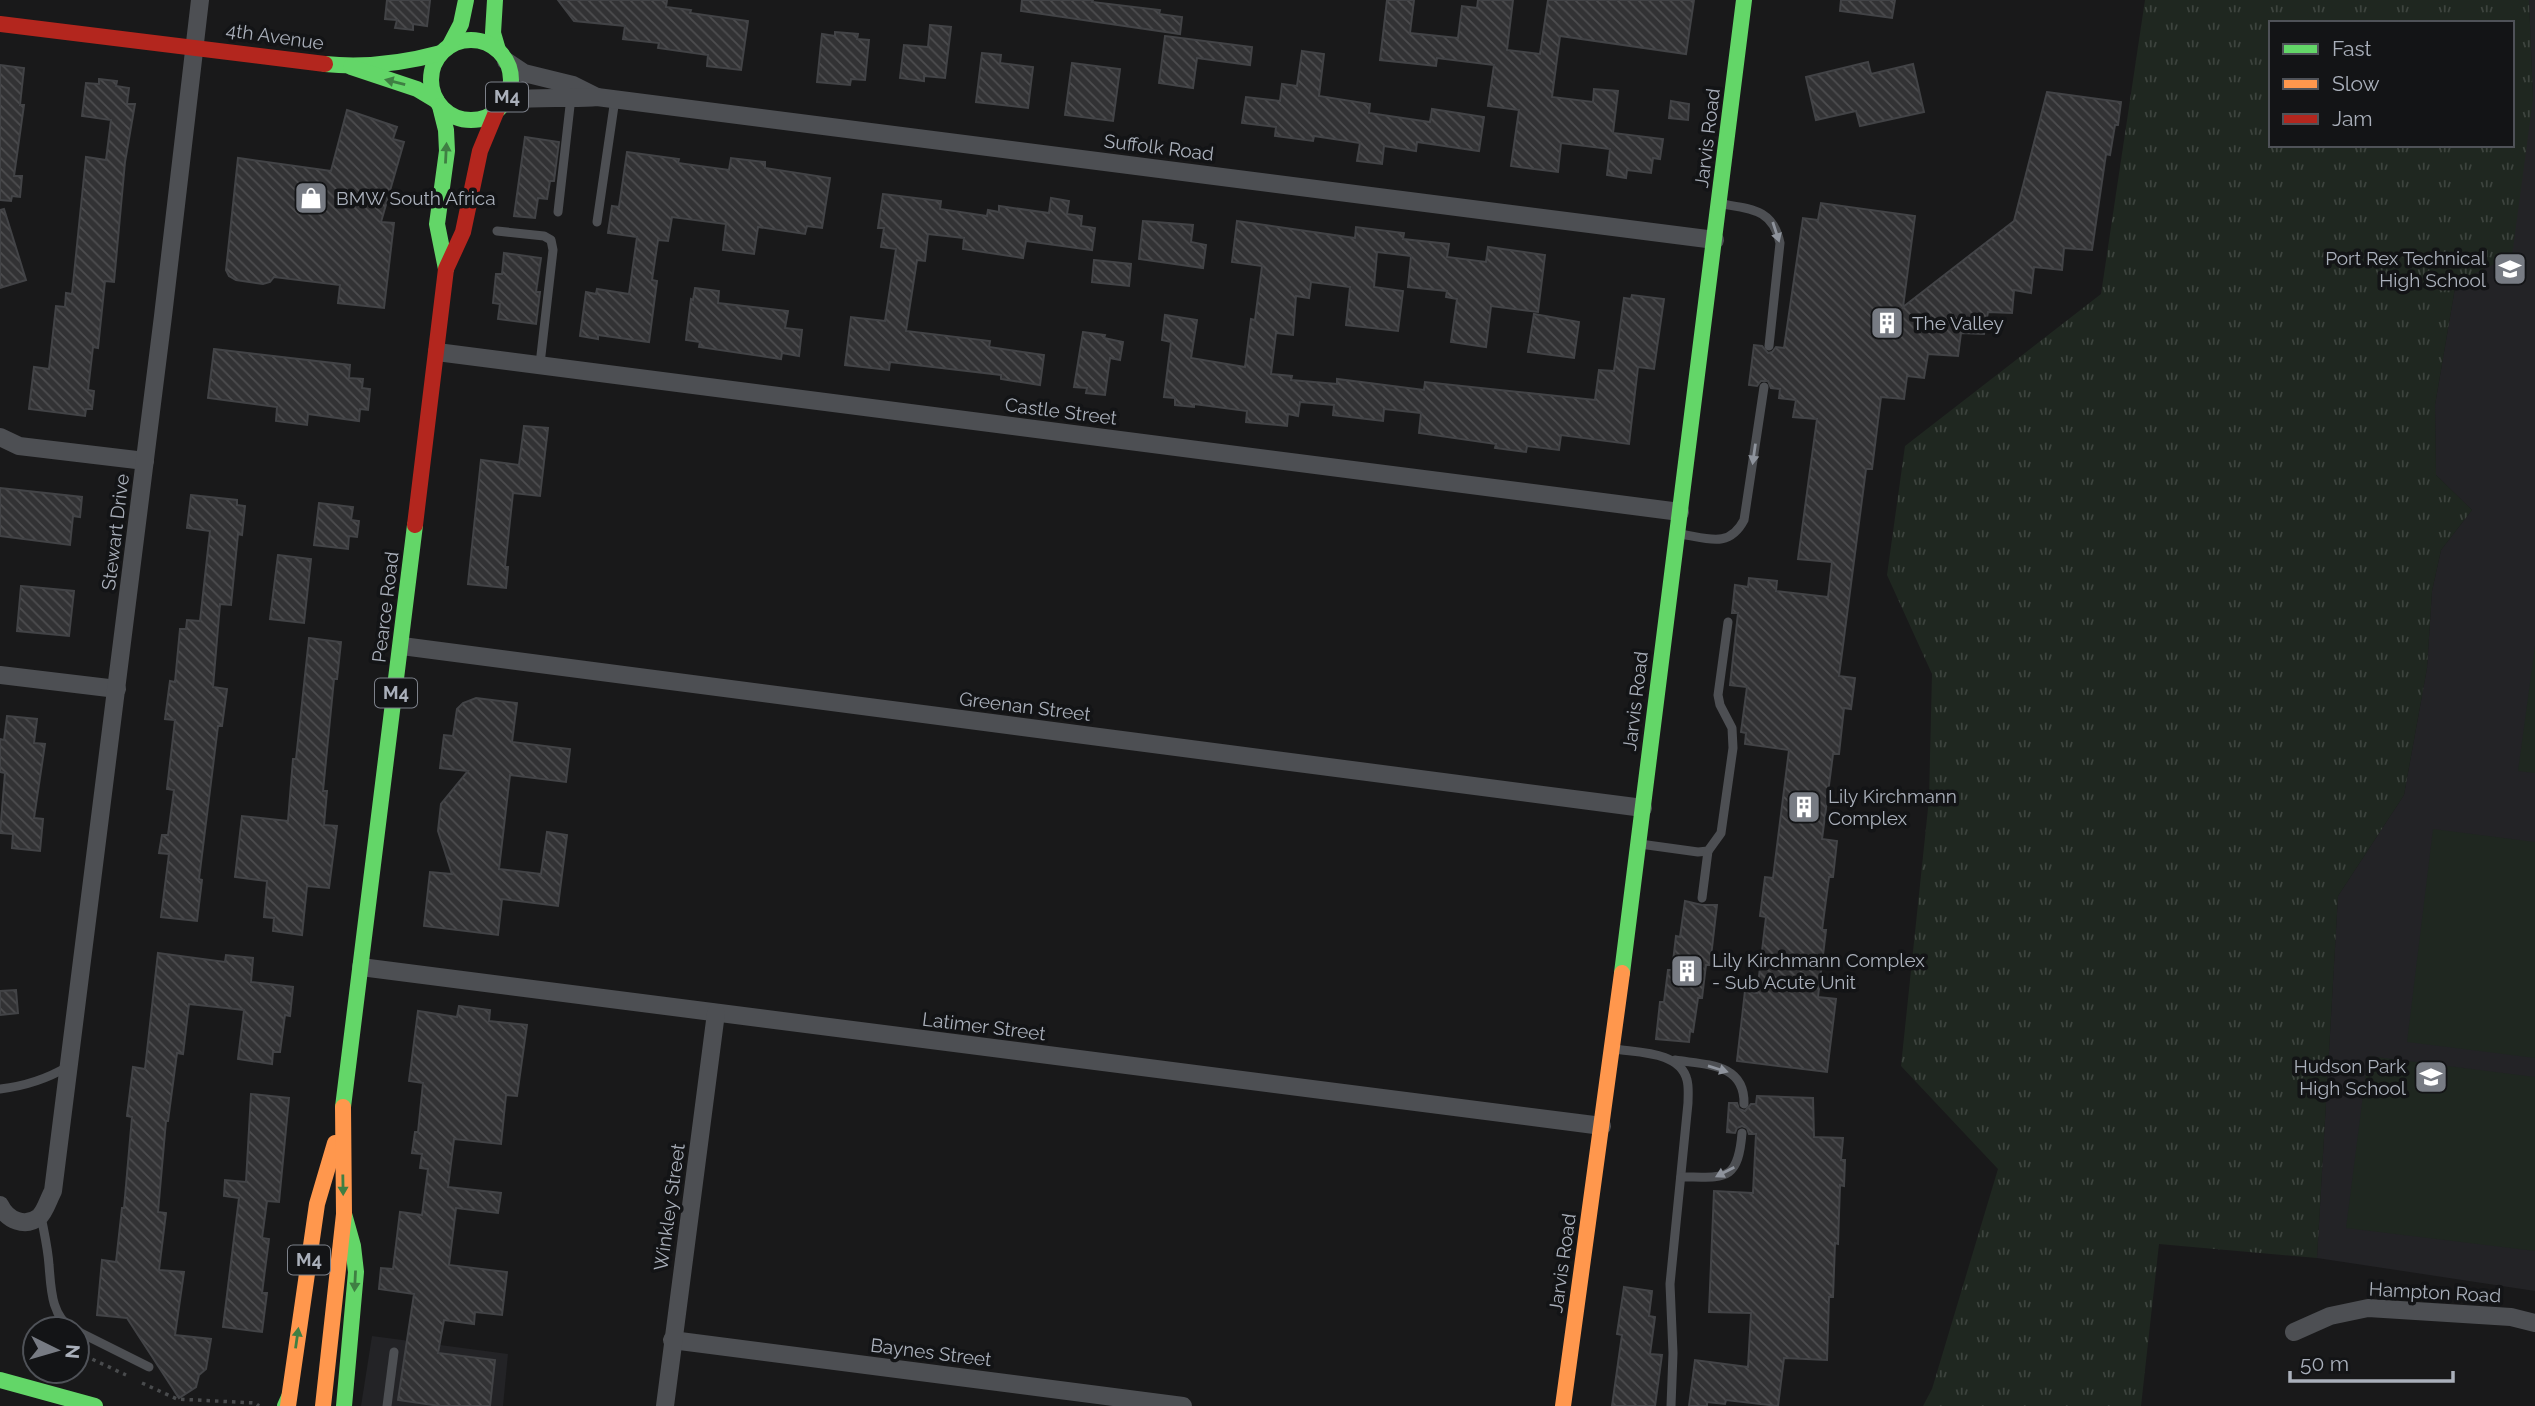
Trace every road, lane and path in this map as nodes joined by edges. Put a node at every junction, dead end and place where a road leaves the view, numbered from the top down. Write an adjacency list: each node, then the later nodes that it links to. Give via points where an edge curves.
1 (200, 0): 6 (street, Stewart Drive)
2 (466, 0): 7 (main road, Pearce Road / M4, via 461,24)
3 (495, 0): 8 (main road, Pearce Road / M4, via 493,33)
4 (1744, 0): 14 (main road, Jarvis Road)
5 (0, 24): 6 (main road, 4th Avenue)
6 (194, 47): 9 (main road, 4th Avenue); 25 (street, Stewart Drive)
7 (446, 49): 8 (main road, via 471,40 490,44); 9 (main road, 4th Avenue, via 418,60); 12 (main road, Pearce Road / M4, via 431,74)
8 (502, 55): 10 (street, Suffolk Road, via 524,74); 13 (main road, Pearce Road / M4, via 510,87)
9 (351, 67): 12 (main road, 4th Avenue, one-way to 9, via 417,89)
10 (572, 92): 11 (street, Suffolk Road); 13 (street, Suffolk Road, via 521,99); 15 (lane)
11 (615, 99): 16 (lane); 18 (street, Suffolk Road)
12 (439, 104): 13 (main road, M4, via 467,120 486,117); 19 (main road, Pearce Road / M4, one-way to 12, via 438,225 447,151)
13 (500, 107): 19 (main road, Pearce Road / M4, via 484,135 466,222)
14 (1720, 204): 18 (main road, Jarvis Road); 20 (lane, one-way to 20, via 1757,211 1777,230 1780,243)
15 (558, 212)
16 (597, 222)
17 (497, 231): 22 (lane, via 551,240)
18 (1715, 240): 26 (main road, Jarvis Road)
19 (446, 269): 21 (main road, Pearce Road / M4)
20 (1769, 346)
21 (437, 352): 22 (street, Castle Street); 29 (main road, Pearce Road / M4)
22 (540, 364): 26 (street, Castle Street)
23 (1764, 387): 27 (lane, one-way to 27, via 1744,520 1738,532 1729,538)
24 (0, 438): 25 (street, via 19,446)
25 (145, 461): 31 (street, Stewart Drive)
26 (1680, 512): 27 (main road, Jarvis Road)
27 (1677, 533): 32 (main road, Jarvis Road)
28 (1728, 622): 34 (lane, via 1717,695 1732,728 1733,748 1721,832)
29 (402, 646): 32 (street, Greenan Street); 36 (main road, Pearce Road / M4)
30 (0, 675): 31 (street)
31 (117, 689): 40 (street, Stewart Drive)
32 (1643, 808): 33 (main road, Jarvis Road)
33 (1638, 844): 34 (lane); 38 (main road, Jarvis Road)
34 (1707, 851): 35 (lane)
35 (1702, 898)
36 (361, 967): 37 (street, Latimer Street); 43 (main road, Pearce Road / M4)
37 (716, 1013): 44 (street, Latimer Street); 54 (street, Winkley Street)
38 (1612, 1049): 39 (lane); 44 (main road, Jarvis Road)
39 (1670, 1059): 42 (lane, one-way to 42, via 1732,1073 1743,1087); 46 (lane, via 1682,1067 1688,1081)
40 (67, 1068): 41 (lane, via 45,1080); 49 (street, Stewart Drive, via 52,1191)
41 (0, 1088)
42 (1744, 1104)
43 (342, 1117): 48 (main road, Pearce Road / M4, one-way to 48); 61 (main road, Pearce Road / M4, one-way to 43, via 317,1204)
44 (1602, 1126): 69 (main road, Jarvis Road)
45 (1742, 1133): 46 (lane, one-way to 46, via 1737,1166 1729,1173)
46 (1681, 1177): 70 (lane, via 1670,1284)
47 (0, 1205): 49 (street, via 16,1222)
48 (344, 1214): 64 (main road, Pearce Road / M4); 65 (main road, one-way to 65, via 356,1272)
49 (41, 1216): 50 (lane, via 51,1298)
50 (60, 1315)
51 (2535, 1323): 52 (street, Hampton Road, via 2511,1317 2368,1308)
52 (2294, 1332)
53 (91, 1338): 57 (lane)
54 (672, 1340): 67 (street, Winkley Street); 68 (street, Baynes Street)
55 (394, 1352): 66 (lane)
56 (91, 1359): 58 (path)
57 (149, 1367)
58 (127, 1376)
59 (0, 1380): 63 (main road)
60 (140, 1381): 62 (path, via 177,1399)
61 (287, 1403)
62 (257, 1405)
63 (95, 1406)
64 (323, 1406)
65 (344, 1406)
66 (387, 1406)
67 (665, 1406)
68 (1183, 1406)
69 (1563, 1406)
70 (1671, 1406)

